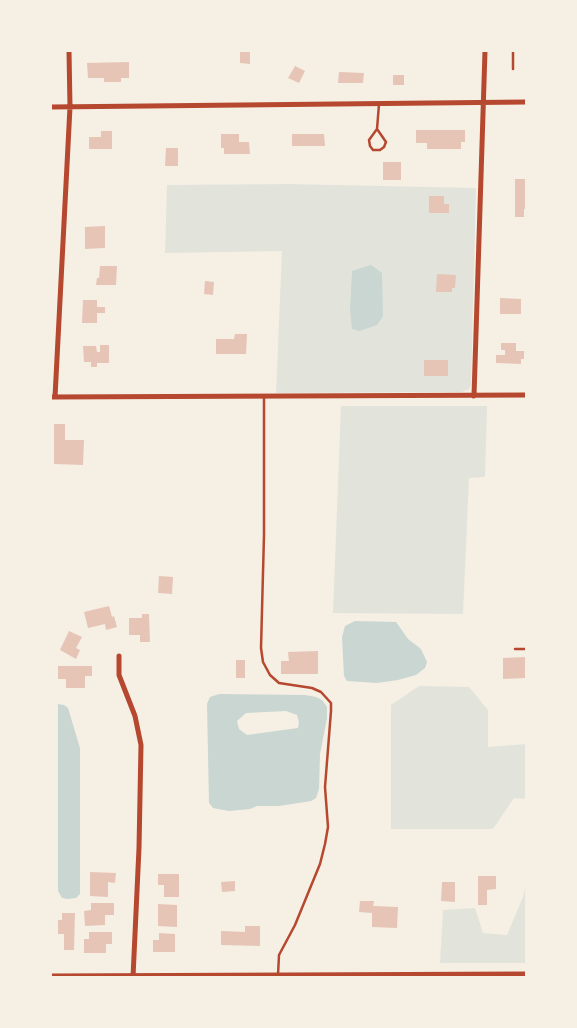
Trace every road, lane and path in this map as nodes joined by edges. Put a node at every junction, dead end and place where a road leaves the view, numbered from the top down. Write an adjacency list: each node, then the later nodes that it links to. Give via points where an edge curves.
1 (70, 51): 9 (street)
2 (485, 51): 6 (street)
3 (513, 51): 4 (lane)
4 (513, 69)
5 (526, 102): 6 (street)
6 (483, 103): 7 (street); 13 (street)
7 (379, 104): 9 (street); 10 (lane)
8 (51, 107): 9 (street)
9 (70, 107): 14 (street)
10 (378, 129): 10 (lane, via 369,140 373,150 380,150 386,142)
11 (526, 395): 13 (street)
12 (264, 396): 13 (street); 14 (street); 19 (lane, via 263,662 279,683 312,688 331,703 325,844 298,918 279,956)
13 (474, 396)
14 (53, 398)
15 (515, 649): 16 (lane)
16 (526, 649)
17 (119, 656): 21 (street, via 118,675 138,727 141,746 140,848)
18 (526, 974): 19 (street)
19 (278, 975): 21 (street)
20 (51, 976): 21 (street)
21 (133, 976)

